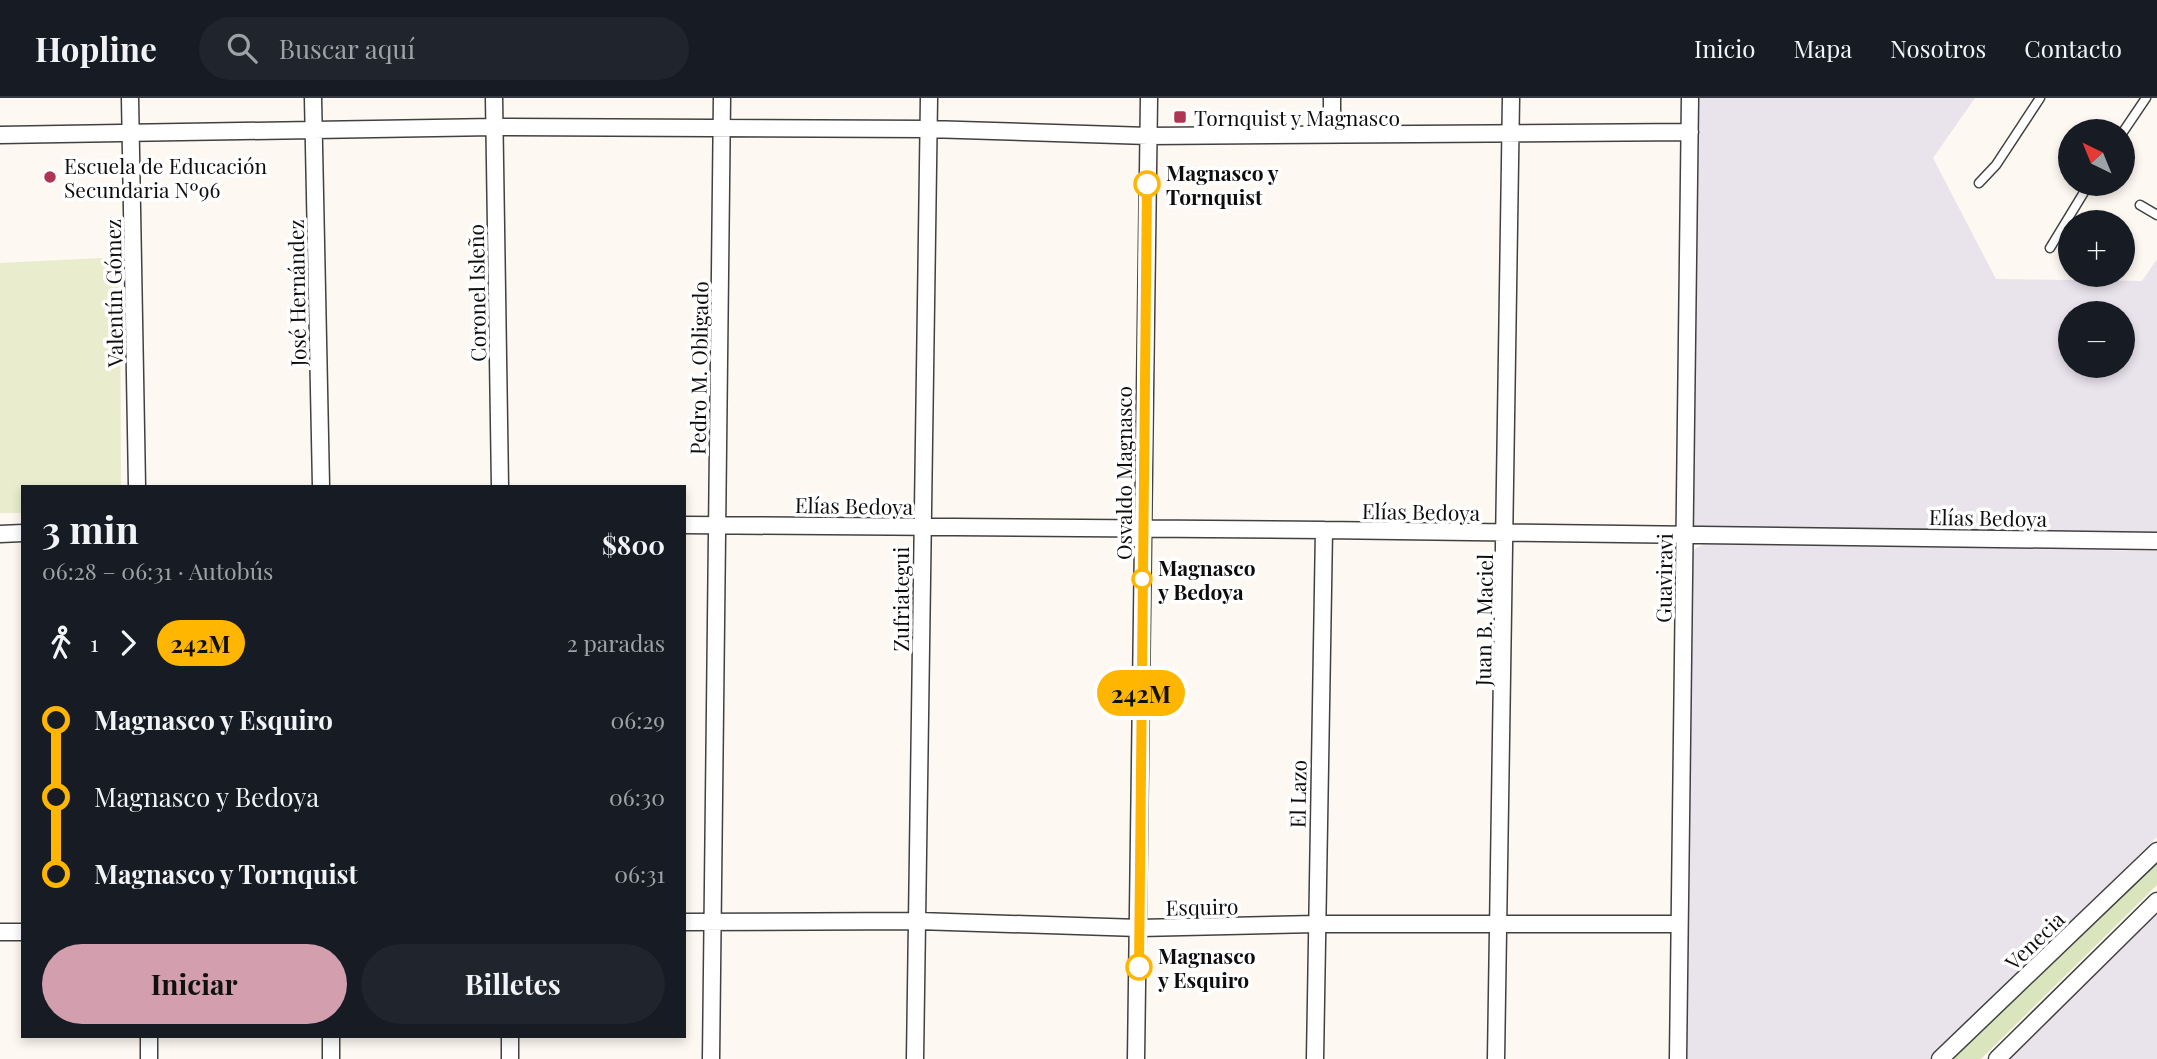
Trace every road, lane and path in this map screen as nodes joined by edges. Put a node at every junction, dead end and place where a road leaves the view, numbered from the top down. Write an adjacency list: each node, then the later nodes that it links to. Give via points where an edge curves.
1 (130, 98): 18 (street, Valentín Gómez)
2 (313, 98): 16 (street, José Hernández)
3 (494, 98): 13 (street, Coronel Isleño)
4 (722, 98): 14 (street, Pedro M. Obligado)
5 (929, 98): 15 (street, Zufriategui)
6 (1149, 98): 22 (street, Osvaldo Magnasco)
7 (1332, 98): 19 (street)
8 (1511, 98): 20 (street, Juan B. Maciel)
9 (1690, 98): 17 (street, Guaviravi)
10 (2040, 98): 23 (lane)
11 (2146, 98): 12 (lane)
12 (2132, 119)
13 (494, 127): 14 (street); 16 (street); 30 (street, Coronel Isleño)
14 (721, 128): 15 (street); 31 (street, Pedro M. Obligado)
15 (928, 130): 22 (street); 33 (street, Zufriategui)
16 (314, 131): 18 (street); 29 (street, José Hernández)
17 (1690, 132): 20 (street); 39 (street, Guaviravi)
18 (132, 134): 21 (street); 28 (street, Valentín Gómez)
19 (1332, 134): 20 (street); 22 (street)
20 (1511, 134): 38 (street, Juan B. Maciel)
21 (0, 135)
22 (1149, 136): 34 (street, Osvaldo Magnasco)
23 (1979, 183)
24 (2082, 196): 27 (lane)
25 (2140, 205): 26 (lane)
26 (2157, 215)
27 (2050, 248)
28 (136, 485)
29 (321, 485)
30 (500, 485)
31 (717, 524): 32 (street, Elías Bedoya); 33 (street, Elías Bedoya); 43 (street, Pedro M. Obligado)
32 (686, 525)
33 (921, 527): 34 (street, Elías Bedoya); 44 (street, Zufriategui)
34 (1144, 528): 35 (street, Elías Bedoya); 49 (street, Osvaldo Magnasco)
35 (1324, 530): 38 (street, Elías Bedoya); 46 (street, El Lazo)
36 (21, 533): 37 (street)
37 (0, 534)
38 (1506, 534): 39 (street, Elías Bedoya); 48 (street, Juan B. Maciel)
39 (1684, 534): 40 (street, Elías Bedoya); 47 (street, Guaviravi)
40 (2157, 541)
41 (2157, 851): 64 (street, Venecia)
42 (2157, 901): 65 (street)
43 (713, 921): 44 (street, Esquiro); 45 (street, Esquiro); 58 (street, Pedro M. Obligado)
44 (918, 921): 49 (street, Esquiro); 59 (street, Zufriategui)
45 (686, 922)
46 (1316, 924): 48 (street, Esquiro); 49 (street, Esquiro); 61 (street, El Lazo)
47 (1679, 924): 48 (street, Esquiro); 63 (street, Guaviravi)
48 (1499, 926): 62 (street, Juan B. Maciel)
49 (1139, 928): 60 (street, Osvaldo Magnasco)
50 (0, 932): 51 (street)
51 (21, 932)
52 (149, 1038): 55 (street)
53 (331, 1038): 56 (street)
54 (510, 1038): 57 (street)
55 (149, 1059)
56 (331, 1059)
57 (510, 1059)
58 (711, 1059)
59 (915, 1059)
60 (1136, 1059)
61 (1315, 1059)
62 (1496, 1059)
63 (1678, 1059)
64 (1940, 1059)
65 (1997, 1059)

